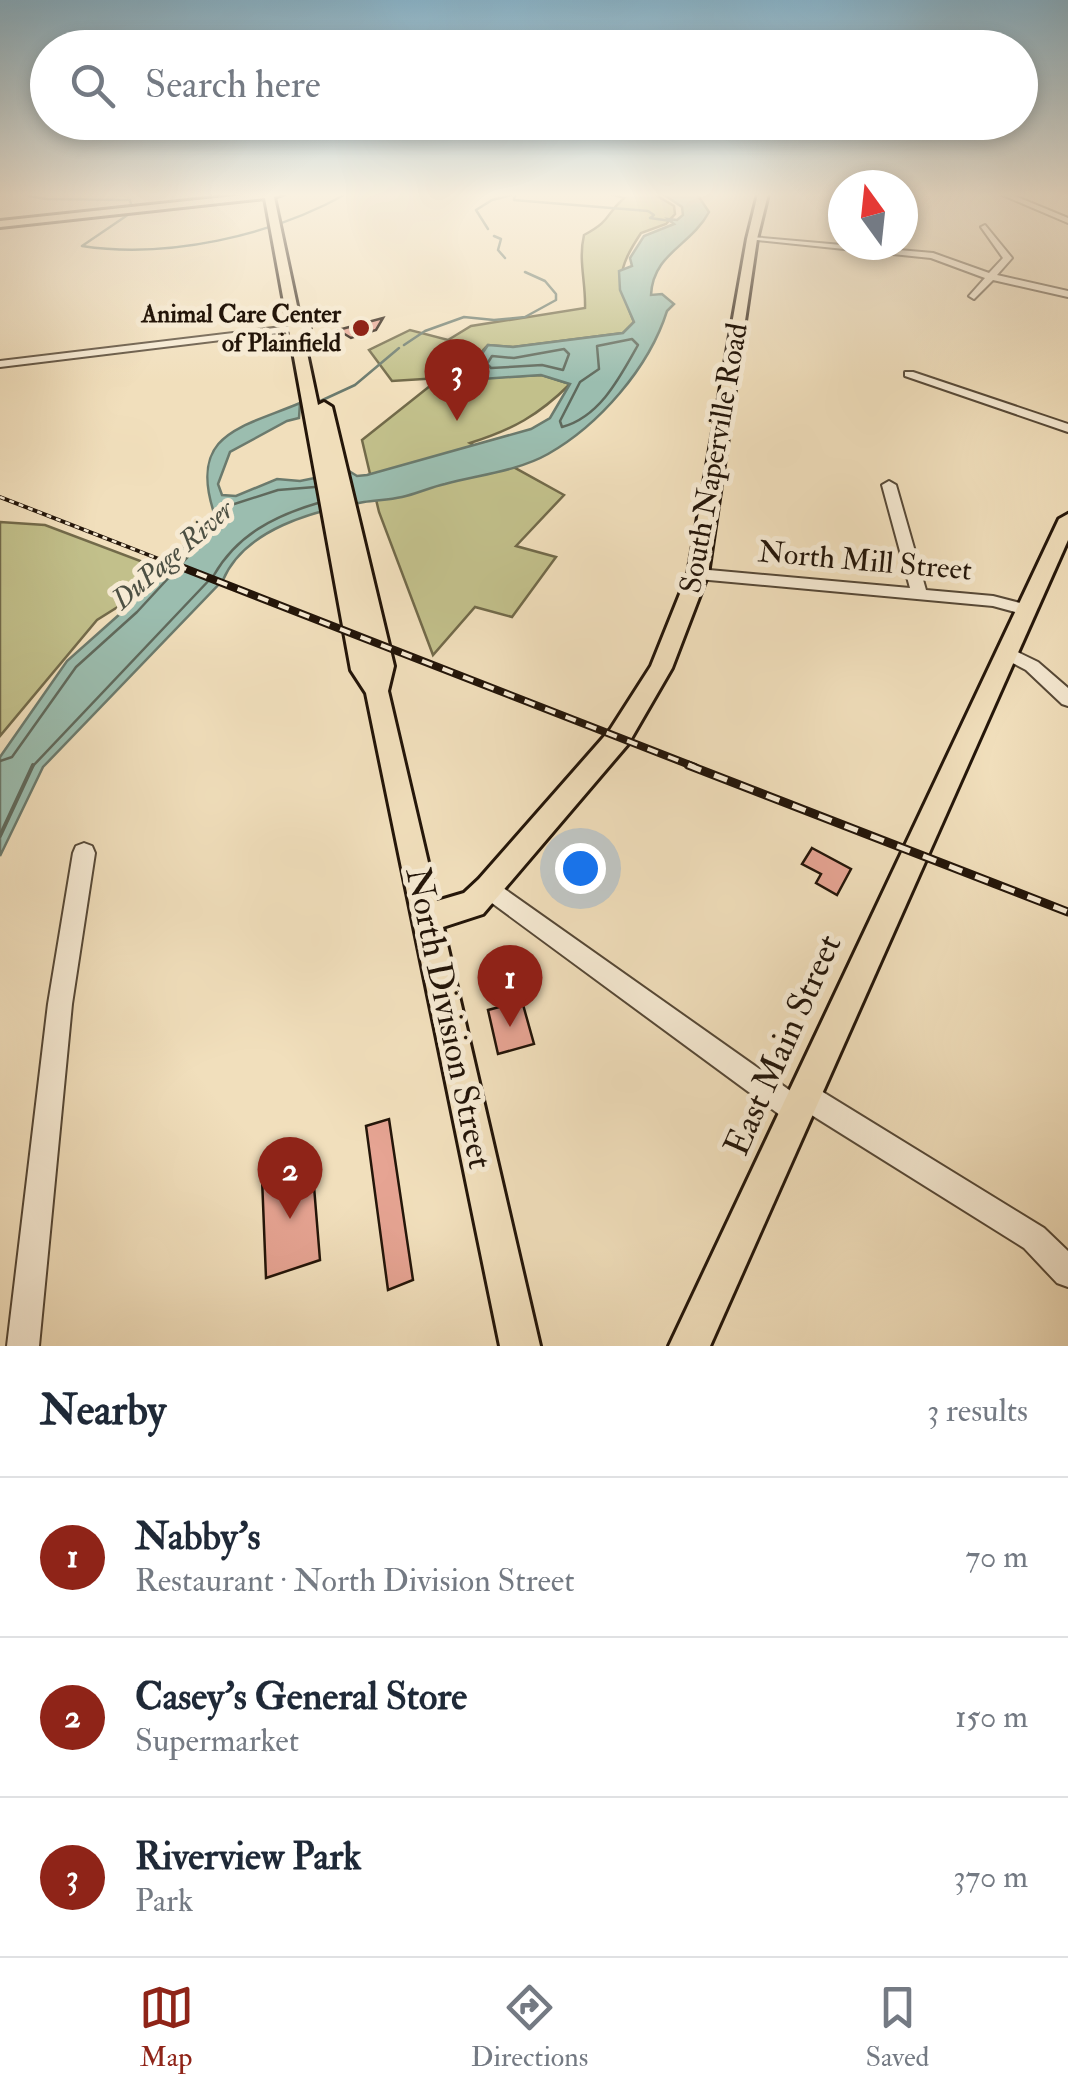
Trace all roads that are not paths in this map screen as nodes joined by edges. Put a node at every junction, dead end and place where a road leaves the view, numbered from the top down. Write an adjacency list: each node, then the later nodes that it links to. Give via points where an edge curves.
1 (285, 257): 8 (main road, North Division Street)
2 (749, 257): 14 (main road, South Naperville Road)
3 (938, 257): 5 (street)
4 (1007, 257): 5 (street)
5 (993, 277): 6 (street); 7 (street)
6 (1068, 294)
7 (974, 296)
8 (300, 328): 9 (street); 21 (main road, North Division Street, via 340,516 362,670 377,691)
9 (0, 364)
10 (909, 374): 11 (street)
11 (1068, 428)
12 (889, 485): 15 (street)
13 (1068, 518): 16 (main road)
14 (698, 574): 15 (street, North Mill Street); 20 (main road, South Naperville Road, via 663,664 620,737)
15 (919, 593): 16 (street, North Mill Street)
16 (1026, 610): 17 (main road)
17 (1007, 653): 18 (street); 22 (main road, East Main Street)
18 (1068, 698)
19 (84, 854): 24 (street, via 60,1004)
20 (489, 888): 21 (main road, South Naperville Road, via 473,904); 22 (street)
21 (428, 918): 25 (main road, North Division Street)
22 (800, 1104): 23 (street, via 1034,1238); 26 (main road, East Main Street)
23 (1068, 1272)
24 (23, 1346)
25 (520, 1346)
26 (689, 1346)

